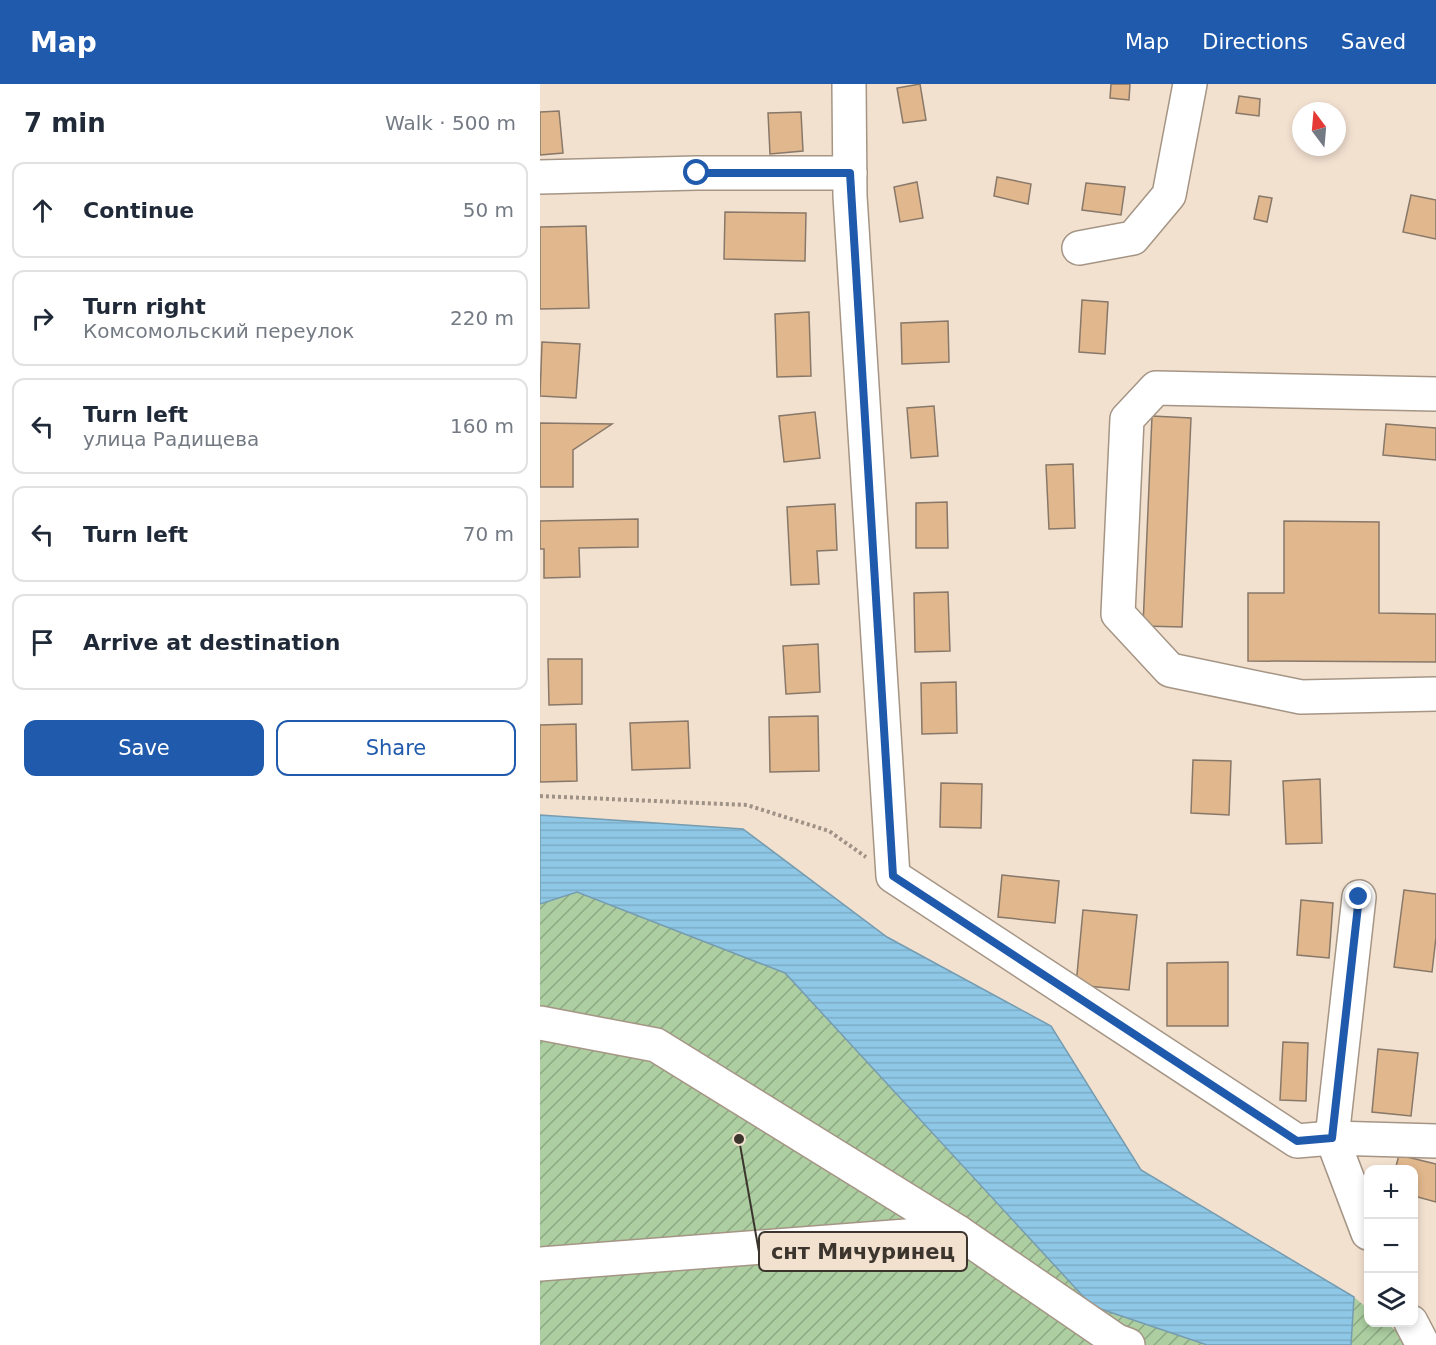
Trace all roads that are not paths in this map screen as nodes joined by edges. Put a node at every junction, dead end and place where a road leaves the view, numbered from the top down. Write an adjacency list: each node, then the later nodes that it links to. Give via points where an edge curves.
1 (849, 84): 3 (street)
2 (1190, 84): 5 (street, via 1169,195 1133,238)
3 (850, 173): 4 (street); 10 (street, via 893,876 1297,1141)
4 (540, 177)
5 (1079, 248)
6 (1436, 394): 7 (street, via 1156,388 1127,419 1118,614 1170,670 1301,697)
7 (1436, 694)
8 (1359, 897): 10 (street)
9 (540, 1023): 13 (street, via 656,1045)
10 (1332, 1138): 11 (street); 12 (street)
11 (1436, 1141)
12 (1364, 1222)
13 (958, 1232): 14 (street); 16 (street)
14 (540, 1264)
15 (1414, 1327): 17 (street)
16 (1101, 1344)
17 (1423, 1345)

